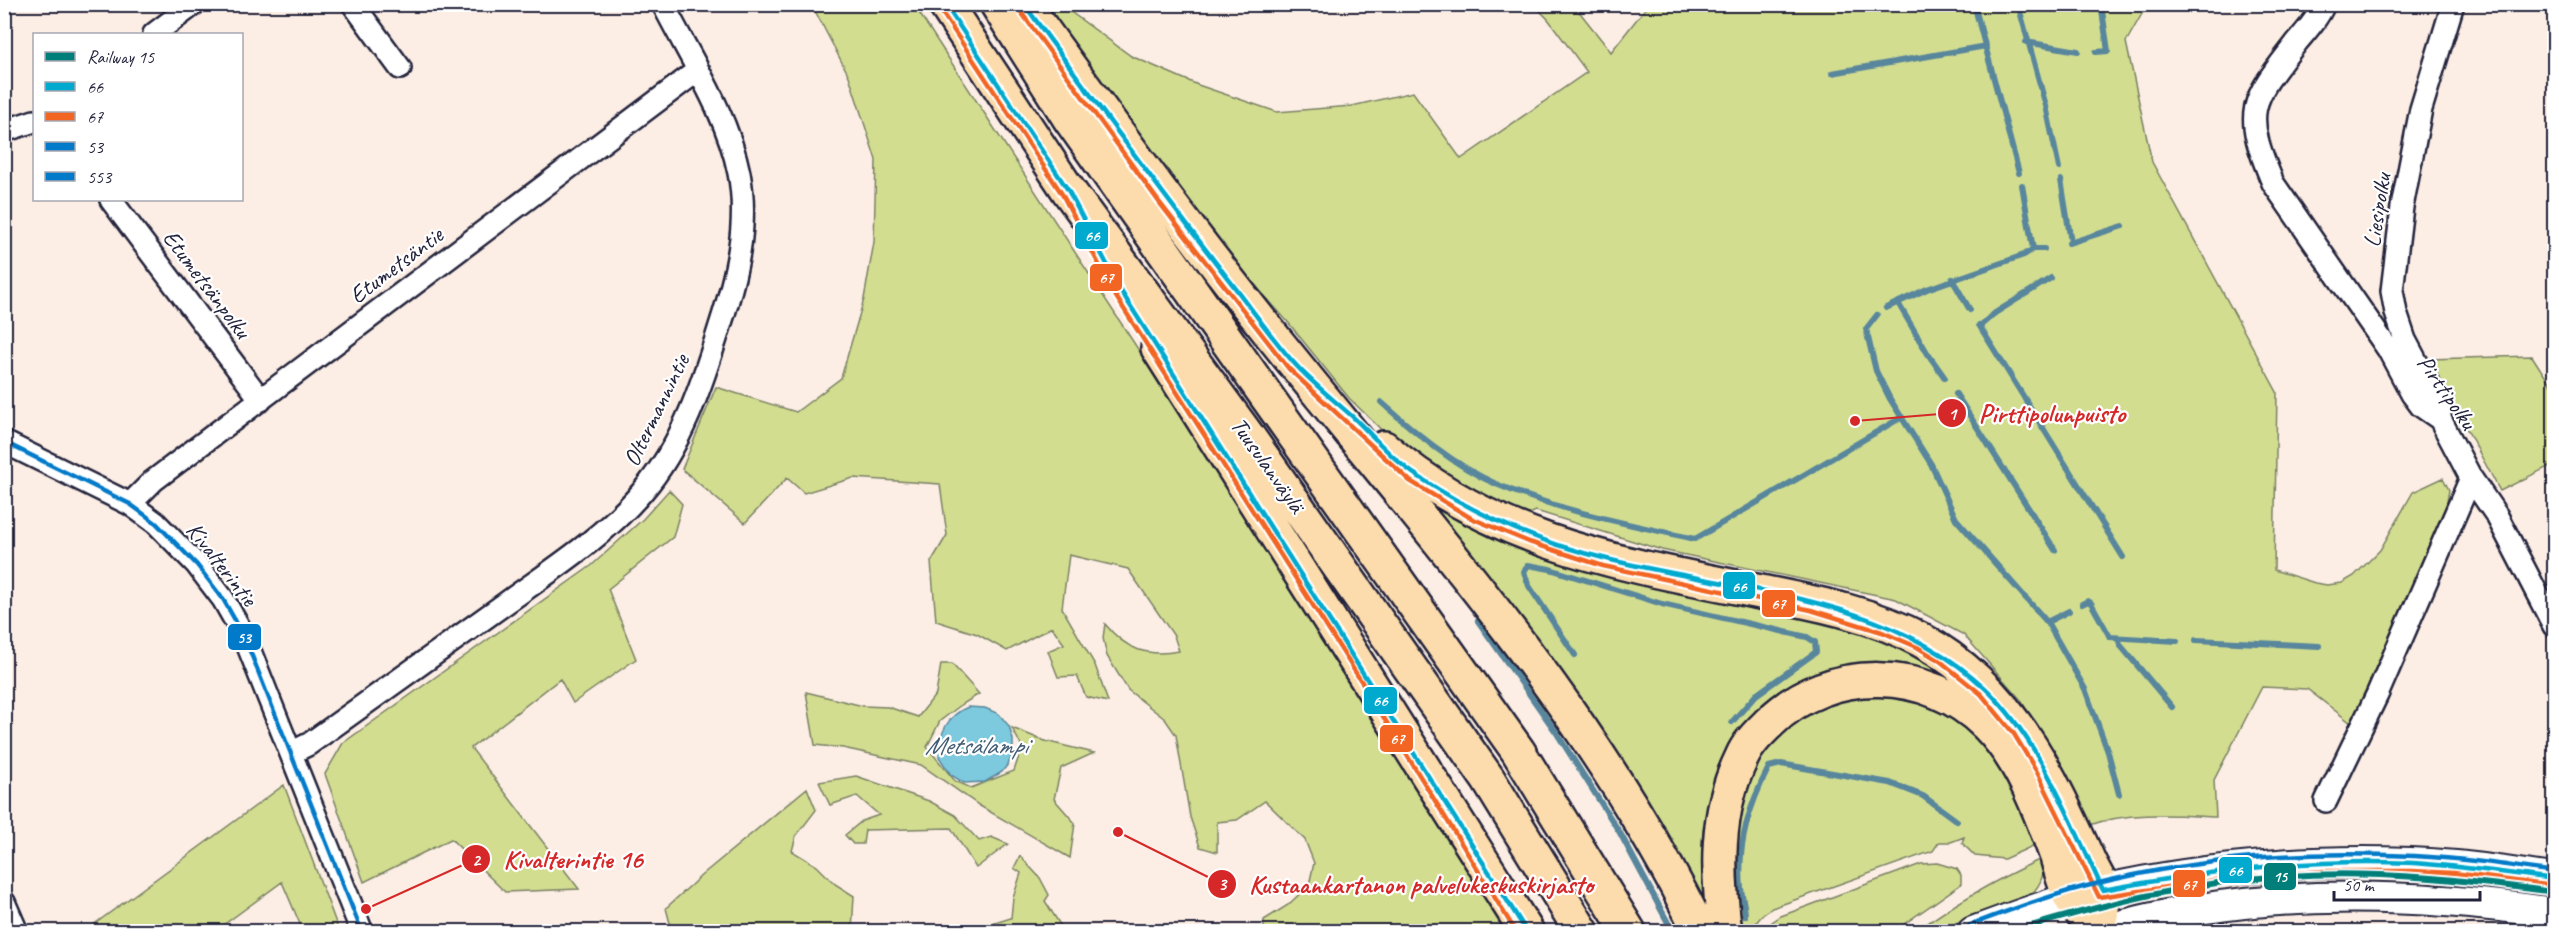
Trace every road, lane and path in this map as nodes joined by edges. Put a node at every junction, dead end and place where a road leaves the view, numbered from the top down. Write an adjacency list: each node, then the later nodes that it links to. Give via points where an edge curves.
1 (194, 4): 9 (street)
2 (353, 4): 10 (street)
3 (663, 4): 11 (street, Oltermannintie)
4 (945, 4): 14 (highway, Tuusulanväylä)
5 (997, 4): 35 (highway, Tuusulanväylä, via 1070,119 1518,751)
6 (1024, 4): 16 (highway, via 1165,198)
7 (2324, 4): 18 (street, Pirttipolku, via 2261,92 2254,129 2260,152 2273,183 2388,349 2412,393 2421,406)
8 (2453, 4): 18 (street, Liesipolku, via 2421,109 2402,207 2392,291 2405,340 2440,406)
9 (155, 33)
10 (400, 68)
11 (697, 71): 17 (street, Etumetsäntie); 23 (street, Oltermannintie, via 734,151 742,199 739,252 732,290 700,390 659,467 643,492 595,537 309,744)
12 (33, 121): 13 (street)
13 (4, 131)
14 (1068, 190): 33 (highway, via 1121,291); 34 (highway, Tuusulanväylä, via 1249,438 1481,769)
15 (112, 201): 17 (street, Etumetsänpolku)
16 (1295, 364): 26 (highway, via 1415,475 1474,511 1531,536 1605,559 1813,603 1920,639 1986,689 2020,730 2048,776); 36 (highway, via 1418,512 1546,679 1619,785 1675,880)
17 (261, 400): 21 (street, Etumetsäntie, via 153,481)
18 (2440, 419): 20 (street, Pirttipolku)
19 (4, 442): 21 (street, Kivalterintie)
20 (2470, 477): 22 (street, Pirttipolku, via 2497,516); 24 (street, via 2377,694)
21 (130, 504): 23 (street, Kivalterintie, via 180,546 223,599 244,636)
22 (2554, 627)
23 (291, 753): 32 (street, Kivalterintie)
24 (2326, 801)
25 (2554, 879): 26 (main road, via 2455,866 2322,864 2259,867)
26 (2103, 890): 27 (main road); 30 (highway)
27 (2071, 899): 30 (highway); 37 (highway, via 2034,796 2002,742 1987,725 1970,710 1931,689 1881,678 1858,679 1803,696 1762,730 1742,757 1721,825 1719,867); 38 (main road)
28 (4, 902): 31 (street)
29 (2554, 913): 30 (main road, via 2451,900 2319,898 2199,909)
30 (2098, 931)
31 (17, 932)
32 (362, 932)
33 (1527, 932)
34 (1582, 932)
35 (1629, 932)
36 (1700, 932)
37 (1725, 932)
38 (1973, 932)

